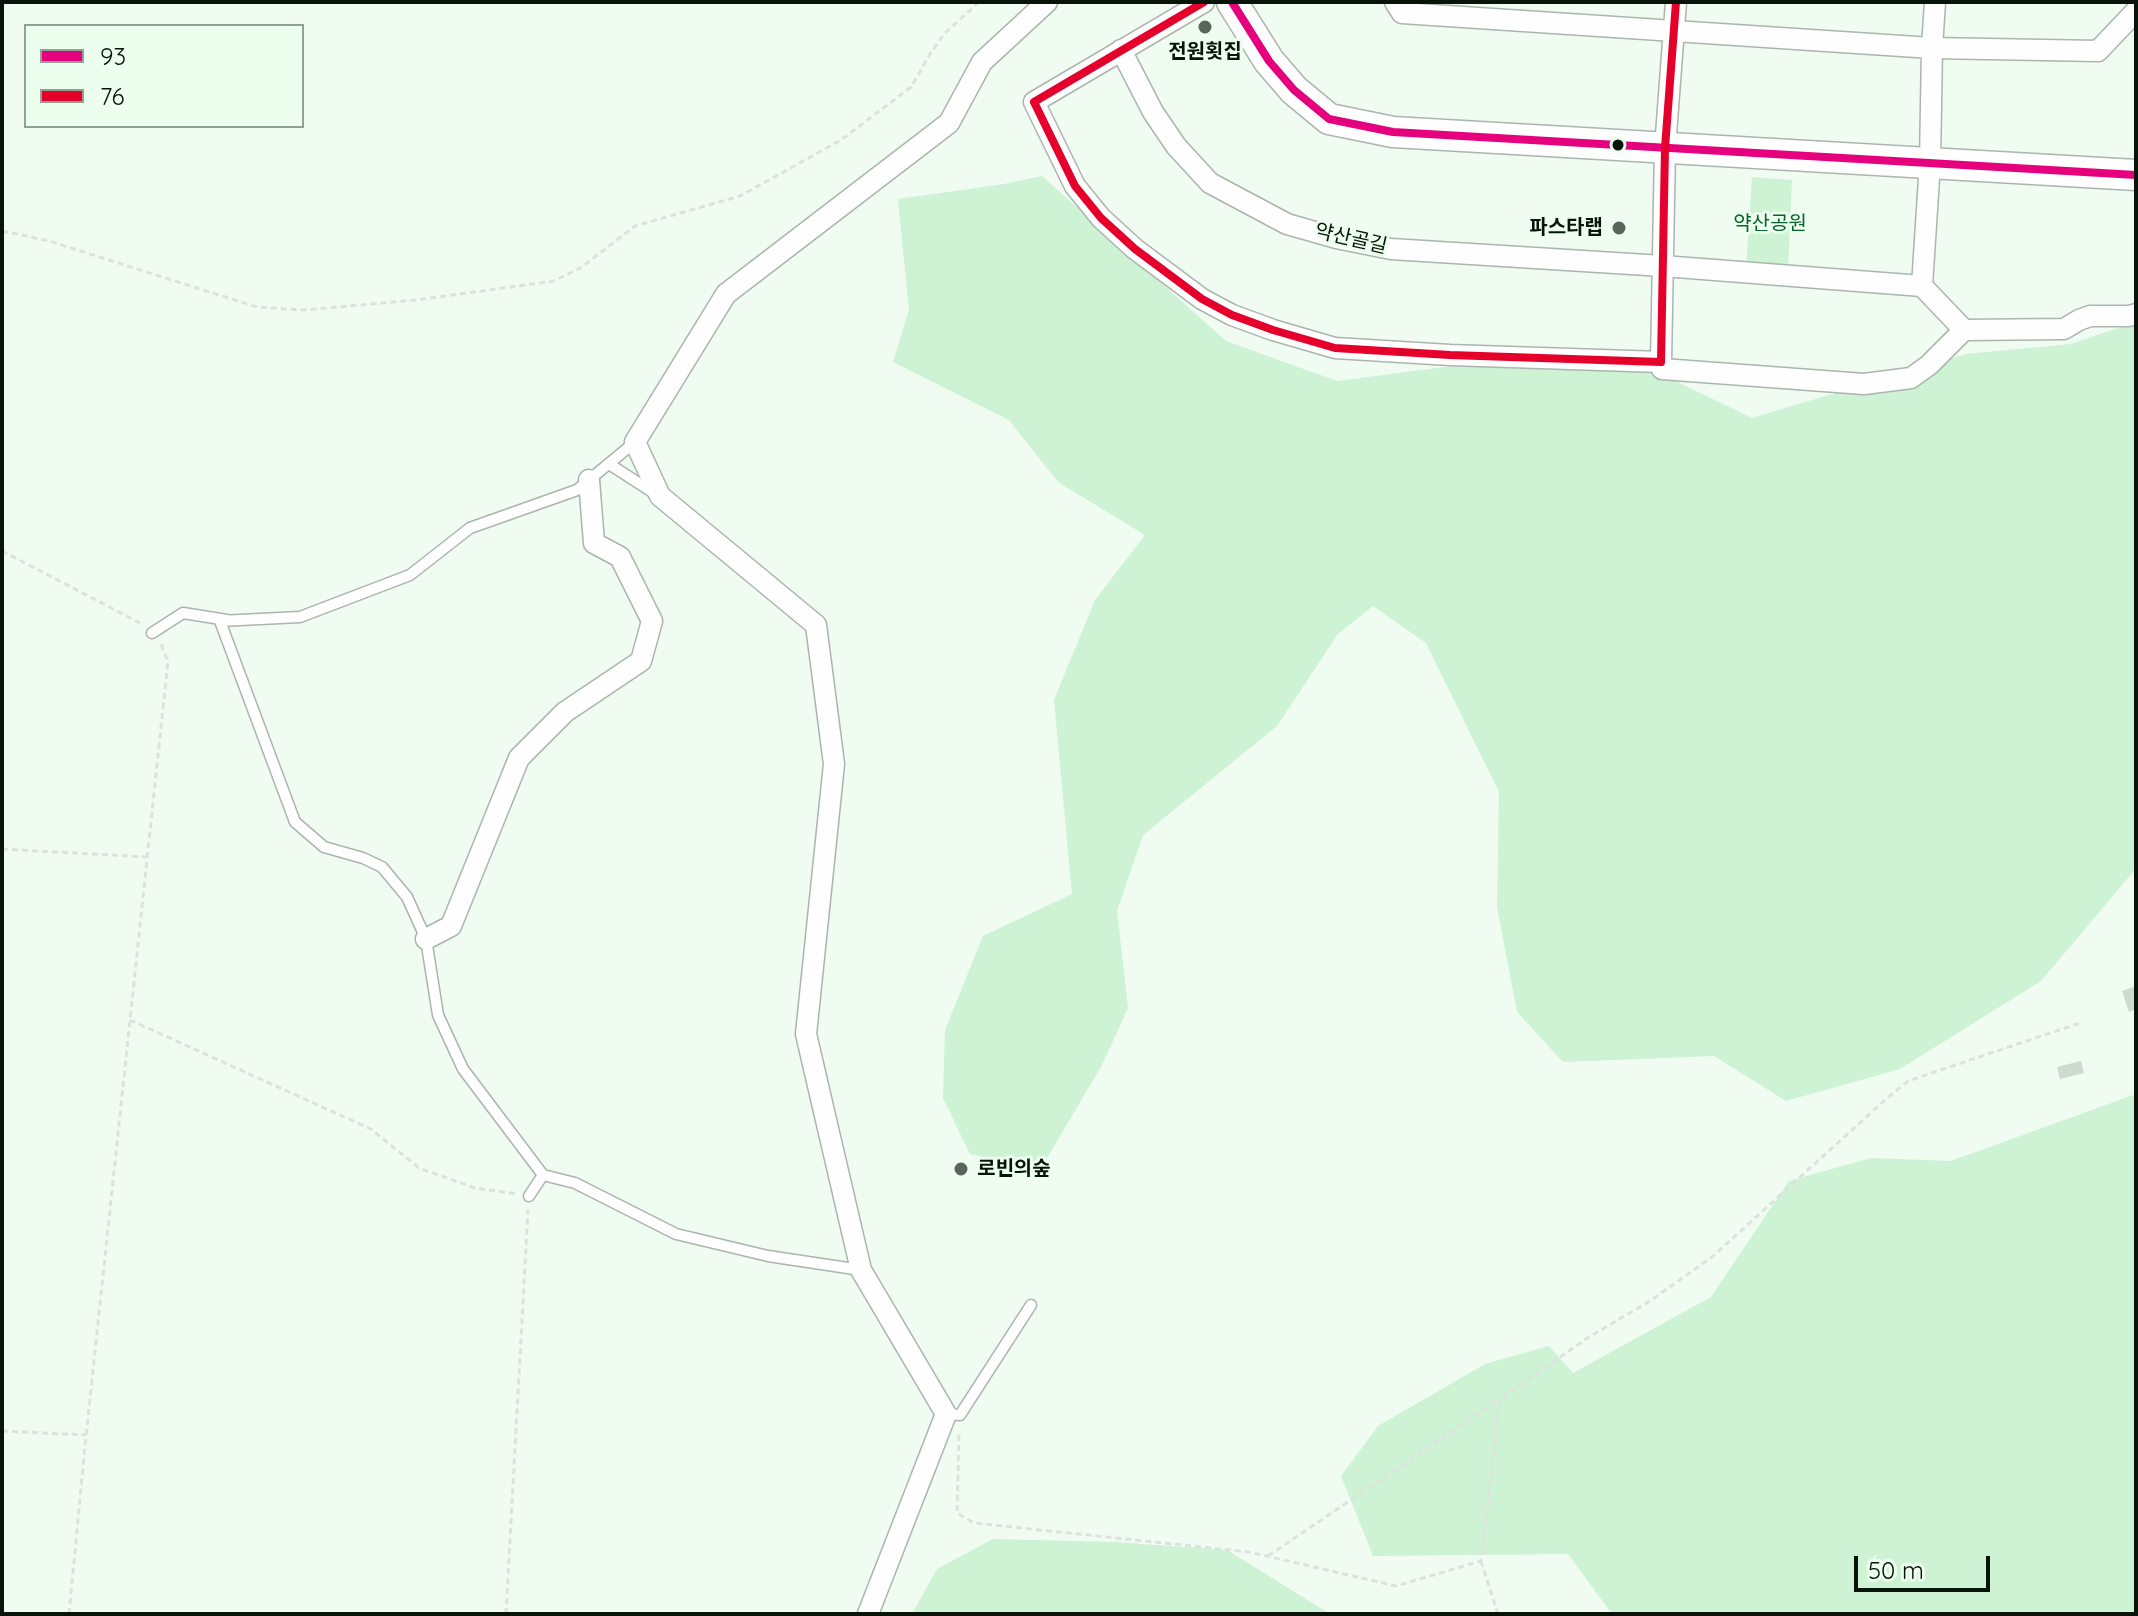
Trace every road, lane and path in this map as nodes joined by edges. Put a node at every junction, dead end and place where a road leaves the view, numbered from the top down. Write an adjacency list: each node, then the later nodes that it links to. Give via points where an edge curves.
1 (979, 2): 15 (path, via 944,34 911,87 841,140 740,196 635,226 582,267 554,281 304,310 257,307 49,241)
2 (1047, 2): 21 (street, via 982,62 949,123 726,294)
3 (1204, 2): 11 (street)
4 (1232, 2): 12 (street, via 1269,61 1329,119 1393,132)
5 (1395, 2): 9 (street, via 1402,13)
6 (1676, 2): 9 (street)
7 (1935, 2): 10 (street)
8 (2136, 11): 10 (street, via 2098,51)
9 (1675, 31): 10 (street); 12 (street)
10 (1932, 48): 13 (street)
11 (1121, 50): 16 (street, 약산골길, via 1153,112 1210,183 1287,224 1391,249); 20 (street, via 1034,102 1075,186 1101,218 1202,299 1232,315 1335,348)
12 (1665, 148): 13 (street); 16 (street)
13 (1930, 163): 14 (street); 17 (street)
14 (2136, 175)
15 (2, 232)
16 (1663, 266): 17 (street, 약산골길); 20 (street)
17 (1922, 286): 19 (street)
18 (2136, 314): 19 (street, via 2090,316 2064,329)
19 (1964, 330): 20 (street, via 1911,378 1864,384 1662,369)
20 (1661, 362)
21 (635, 442): 22 (lane); 24 (street)
22 (609, 464): 23 (lane); 24 (lane)
23 (589, 480): 26 (lane, via 577,490 470,528 410,575 300,617); 30 (street, via 594,543 620,557 652,621 641,661 565,712 519,758 451,926)
24 (660, 496): 35 (street, via 816,625 834,764 806,1034)
25 (2, 551): 27 (path)
26 (229, 621): 27 (lane, via 183,613); 30 (lane, via 220,621 295,822 324,847 382,867 407,897)
27 (152, 633): 29 (path, via 168,661)
28 (2, 849): 29 (path)
29 (147, 857): 31 (path)
30 (426, 939): 33 (lane, via 438,1015 463,1069)
31 (130, 1020): 34 (path, via 371,1129 419,1168 475,1188); 40 (path)
32 (2080, 1023): 37 (path, via 1908,1081 1712,1257)
33 (543, 1175): 34 (lane); 35 (lane, via 575,1183 676,1234 768,1256)
34 (529, 1196): 44 (path)
35 (861, 1270): 38 (street)
36 (1031, 1305): 38 (lane)
37 (1500, 1399): 41 (path); 42 (path)
38 (953, 1414): 41 (path, via 957,1513 974,1523); 45 (street)
39 (2, 1431): 40 (path)
40 (86, 1435): 43 (path)
41 (1267, 1556): 42 (path, via 1396,1586)
42 (1481, 1561): 46 (path)
43 (69, 1614)
44 (506, 1614)
45 (868, 1614)
46 (1498, 1614)

